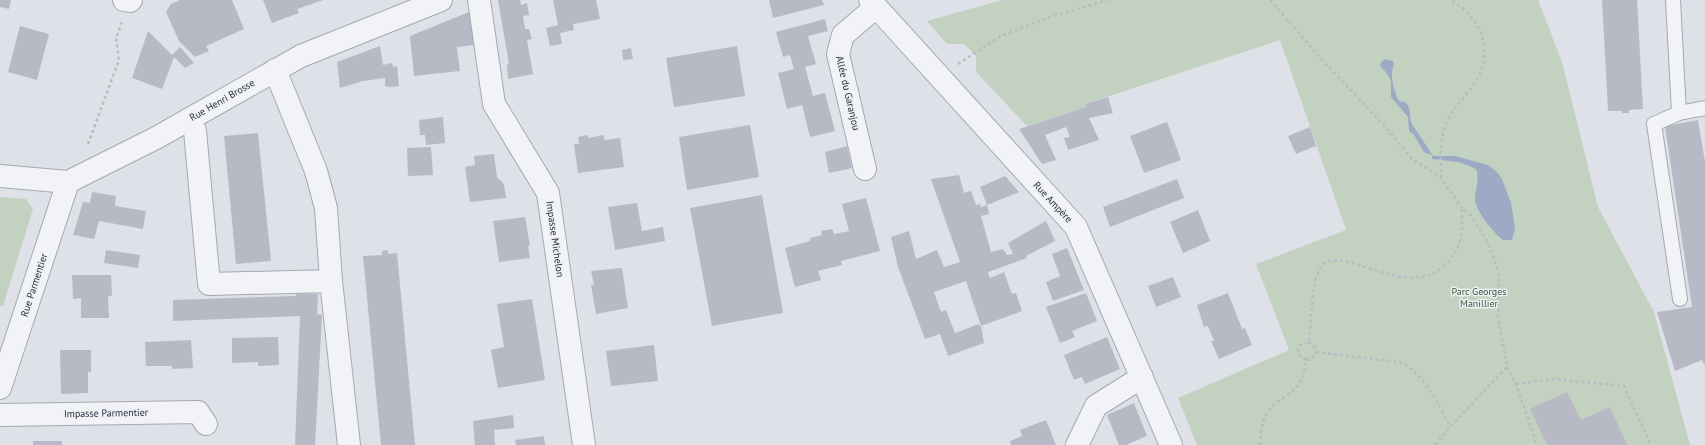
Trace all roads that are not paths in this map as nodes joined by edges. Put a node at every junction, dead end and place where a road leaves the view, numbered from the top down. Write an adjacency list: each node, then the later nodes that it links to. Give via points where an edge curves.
1 (441, 0): 5 (street, Rue Henri Brosse, via 301,56)
2 (479, 0): 19 (street, Impasse Michelon, via 494,104 548,193)
3 (1673, 0): 7 (lane)
4 (873, 4): 9 (street, Allée du Garanjou, via 843,35 838,54); 14 (street, Rue Ampère, via 1076,227)
5 (275, 70): 8 (street, Rue Henri Brosse); 12 (street, via 316,171 326,208)
6 (1705, 108): 7 (lane)
7 (1679, 113): 13 (lane, via 1654,124)
8 (189, 119): 11 (street, Rue Henri Brosse); 12 (street, via 196,134 209,284)
9 (866, 169)
10 (0, 176): 11 (street)
11 (68, 182): 15 (street, Rue Parmentier)
12 (331, 280): 18 (street)
13 (1680, 300)
14 (1142, 377): 20 (street, via 1096,406); 21 (street, Rue Ampère)
15 (0, 388)
16 (0, 415): 17 (street, Impasse Parmentier, via 198,412)
17 (206, 424)
18 (349, 445)
19 (584, 445)
20 (1077, 445)
21 (1171, 445)

